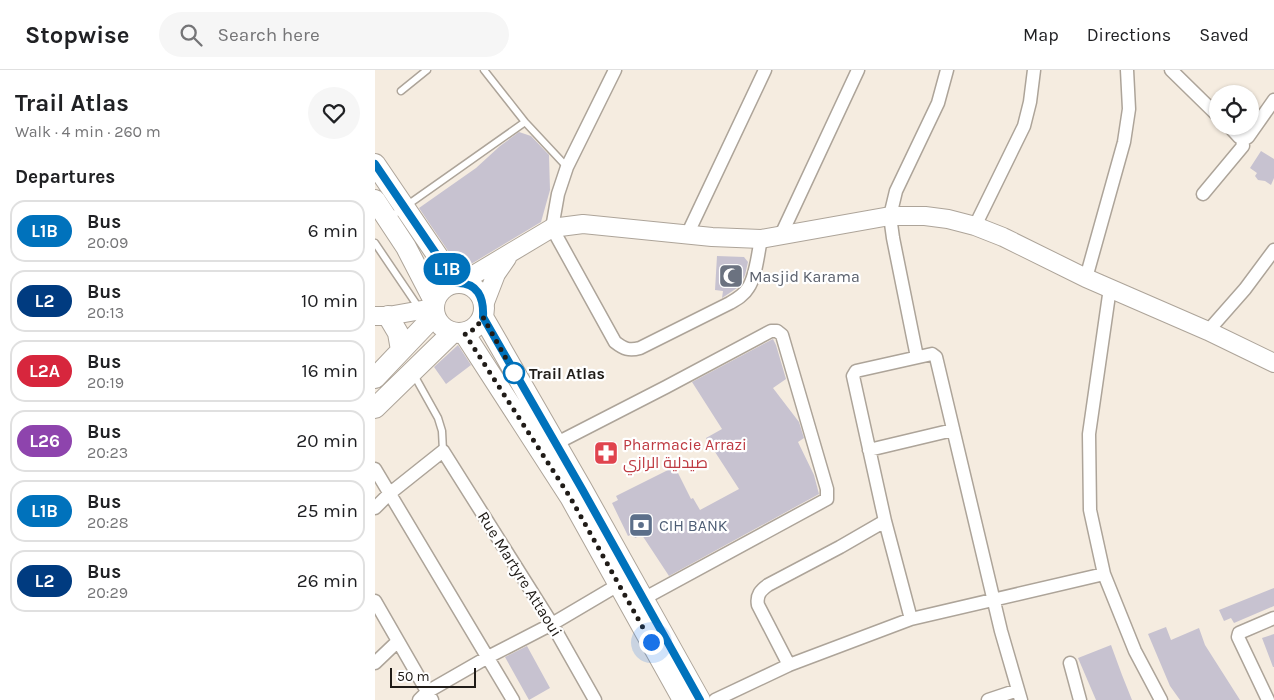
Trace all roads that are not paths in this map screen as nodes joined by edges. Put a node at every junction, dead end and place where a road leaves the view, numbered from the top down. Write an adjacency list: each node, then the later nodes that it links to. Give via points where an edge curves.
1 (427, 70): 10 (lane)
2 (484, 70): 13 (lane)
3 (615, 70): 17 (street)
4 (765, 70): 24 (street)
5 (858, 70): 25 (street)
6 (947, 70): 21 (street, via 938,103 896,191)
7 (1034, 70): 22 (street, via 1024,126)
8 (1127, 70): 30 (street, via 1129,109 1124,142)
9 (1171, 70): 12 (street)
10 (401, 91)
11 (1274, 100): 15 (street, via 1248,138)
12 (1209, 107)
13 (525, 122): 17 (lane); 20 (lane)
14 (1239, 135): 15 (street)
15 (1242, 138): 18 (street, via 1243,146)
16 (375, 164): 20 (main road)
17 (567, 167): 23 (street)
18 (1203, 194)
19 (375, 200): 20 (main road)
20 (396, 213): 31 (main road); 33 (main road, via 406,248)
21 (890, 216): 22 (street, via 948,218); 25 (street); 39 (street)
22 (975, 226): 30 (street)
23 (552, 228): 24 (street, via 583,224); 26 (street, via 615,342 629,350 645,346 742,296 752,280); 29 (street)
24 (687, 235): 26 (street)
25 (781, 235): 26 (street)
26 (761, 239)
27 (375, 243): 33 (lane)
28 (1274, 250): 36 (street)
29 (510, 254): 31 (street); 34 (street, via 496,274)
30 (1086, 278): 32 (street)
31 (458, 283): 33 (main road, via 439,292); 34 (main road, via 473,287 480,295)
32 (1110, 288): 36 (street); 52 (street, via 1089,434 1090,510)
33 (431, 309): 35 (street); 37 (main road, via 441,327); 38 (main road)
34 (483, 311): 37 (main road, via 476,328); 45 (main road)
35 (381, 316): 38 (main road, via 398,333)
36 (1208, 331): 40 (street)
37 (458, 333): 41 (main road); 53 (main road, via 570,497)
38 (401, 350): 42 (main road)
39 (917, 357): 44 (street, via 932,354 936,357); 46 (street, via 853,373)
40 (1274, 363)
41 (412, 372): 43 (main road); 47 (lane, via 438,418 443,431)
42 (375, 378)
43 (375, 408)
44 (953, 430): 46 (street); 56 (street)
45 (555, 444): 54 (main road); 54 (street, via 771,331 782,334 827,489 827,499)
46 (869, 450): 51 (street)
47 (443, 451): 49 (street); 59 (street, Rue Martyre Attaoui)
48 (375, 469): 49 (street)
49 (389, 494): 50 (street); 61 (street)
50 (375, 508)
51 (885, 521): 58 (street); 64 (street, via 760,592 759,605)
52 (1104, 574): 56 (street); 74 (street, via 1135,651)
53 (618, 585): 59 (street); 69 (main road)
54 (643, 599): 70 (main road)
55 (375, 600): 60 (street)
56 (993, 600): 58 (street); 65 (street)
57 (1274, 618): 75 (street, via 1239,633 1238,637)
58 (911, 619): 64 (street)
59 (552, 624): 61 (street); 68 (street, Rue Martyre Attaoui)
60 (399, 641): 62 (street); 66 (street)
61 (488, 657): 66 (street); 67 (street)
62 (375, 663)
63 (1070, 663): 73 (street)
64 (789, 665): 71 (street)
65 (1020, 695): 72 (street)
66 (426, 697)
67 (513, 700)
68 (595, 700)
69 (683, 700)
70 (700, 700)
71 (715, 700)
72 (988, 700)
73 (1080, 700)
74 (1161, 700)
75 (1268, 700)

